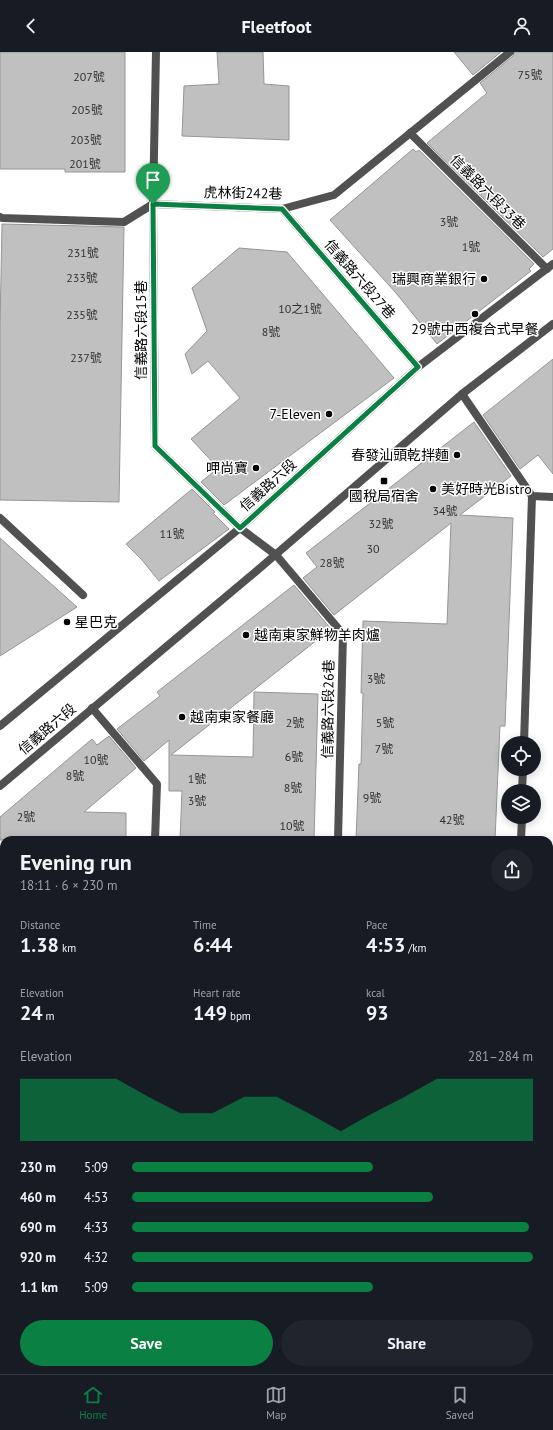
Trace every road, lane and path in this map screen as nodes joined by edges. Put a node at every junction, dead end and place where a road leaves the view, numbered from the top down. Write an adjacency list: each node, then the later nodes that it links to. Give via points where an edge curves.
1 (156, 52): 4 (street, 信義路六段15巷)
2 (510, 52): 3 (street, 虎林街242巷)
3 (410, 133): 5 (street, 虎林街242巷, via 334,195); 7 (street, 信義路六段33巷)
4 (153, 204): 5 (street, 虎林街242巷); 6 (street, via 124,222); 14 (street, 信義路六段15巷, via 155,446)
5 (282, 209): 9 (street, 信義路六段27巷)
6 (0, 217)
7 (550, 266): 9 (street, 信義路六段)
8 (553, 324): 10 (street, 信義路六段)
9 (418, 367): 14 (street, 信義路六段)
10 (462, 394): 11 (street); 15 (street, 信義路六段)
11 (532, 496): 12 (street); 19 (street)
12 (553, 497)
13 (0, 518): 16 (street)
14 (240, 528): 15 (street, 信義路六段15巷); 18 (street, 信義路六段)
15 (276, 555): 17 (street, 信義路六段); 23 (street, 信義路六段26巷, via 343,634)
16 (83, 595)
17 (92, 708): 20 (street, 信義路六段); 22 (street, via 157,784)
18 (0, 726)
19 (524, 736)
20 (0, 786)
21 (522, 824): 24 (street)
22 (155, 836)
23 (338, 836)
24 (521, 836)

